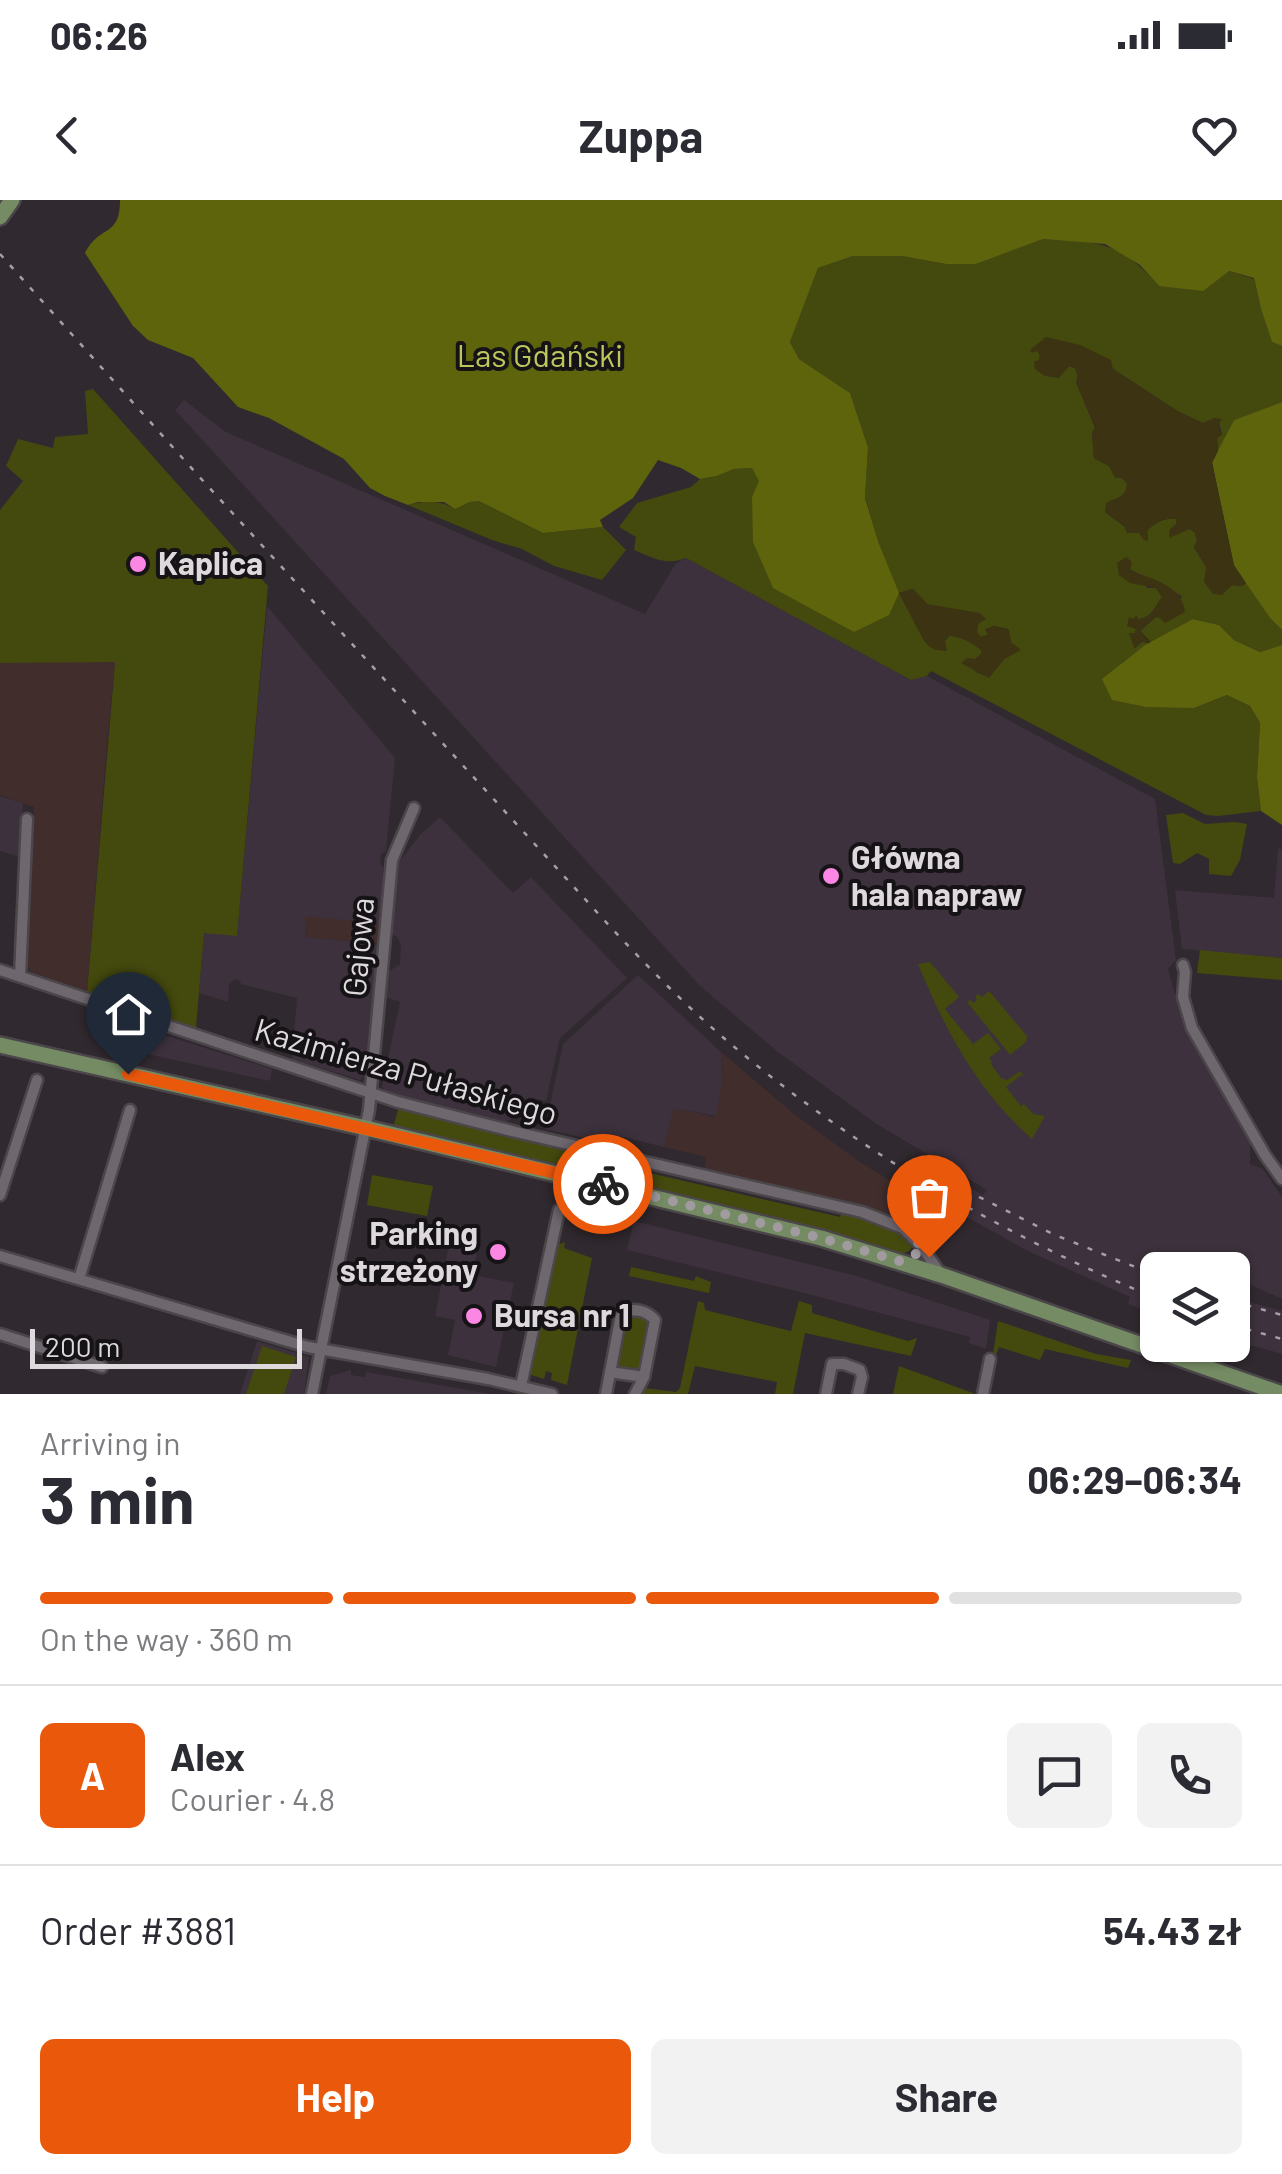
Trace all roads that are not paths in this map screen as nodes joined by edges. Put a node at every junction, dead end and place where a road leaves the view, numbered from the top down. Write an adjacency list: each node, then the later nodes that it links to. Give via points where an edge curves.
1 (12, 200): 2 (main road)
2 (0, 217)
3 (414, 808): 10 (street, Gajowa, via 392,860)
4 (27, 819): 7 (street)
5 (1183, 965): 13 (street, via 1192,1028)
6 (0, 970): 7 (street, Kazimierza Pułaskiego)
7 (20, 976): 10 (street, Kazimierza Pułaskiego)
8 (0, 1045): 12 (main road)
9 (37, 1080): 14 (street)
10 (371, 1094): 12 (street, Gajowa); 16 (street, Kazimierza Pułaskiego, via 862,1212)
11 (130, 1110): 20 (street)
12 (366, 1128): 18 (main road); 22 (street)
13 (1282, 1180)
14 (0, 1195)
15 (559, 1210): 27 (street)
16 (916, 1240): 18 (street, via 916,1254); 19 (street, Kazimierza Pułaskiego)
17 (0, 1256): 20 (street)
18 (899, 1261): 19 (main road)
19 (942, 1275): 35 (main road)
20 (79, 1279): 22 (street)
21 (0, 1334): 24 (street)
22 (320, 1349): 27 (street); 28 (street)
23 (990, 1359): 34 (street)
24 (102, 1367)
25 (610, 1372): 26 (street); 26 (street, via 622,1313 640,1311 655,1320); 30 (street)
26 (644, 1378): 31 (street)
27 (522, 1386): 29 (street)
28 (312, 1394)
29 (552, 1394)
30 (606, 1394)
31 (635, 1394)
32 (826, 1394): 33 (street, via 832,1364 844,1364 860,1370)
33 (858, 1394)
34 (982, 1394)
35 (1282, 1394)

